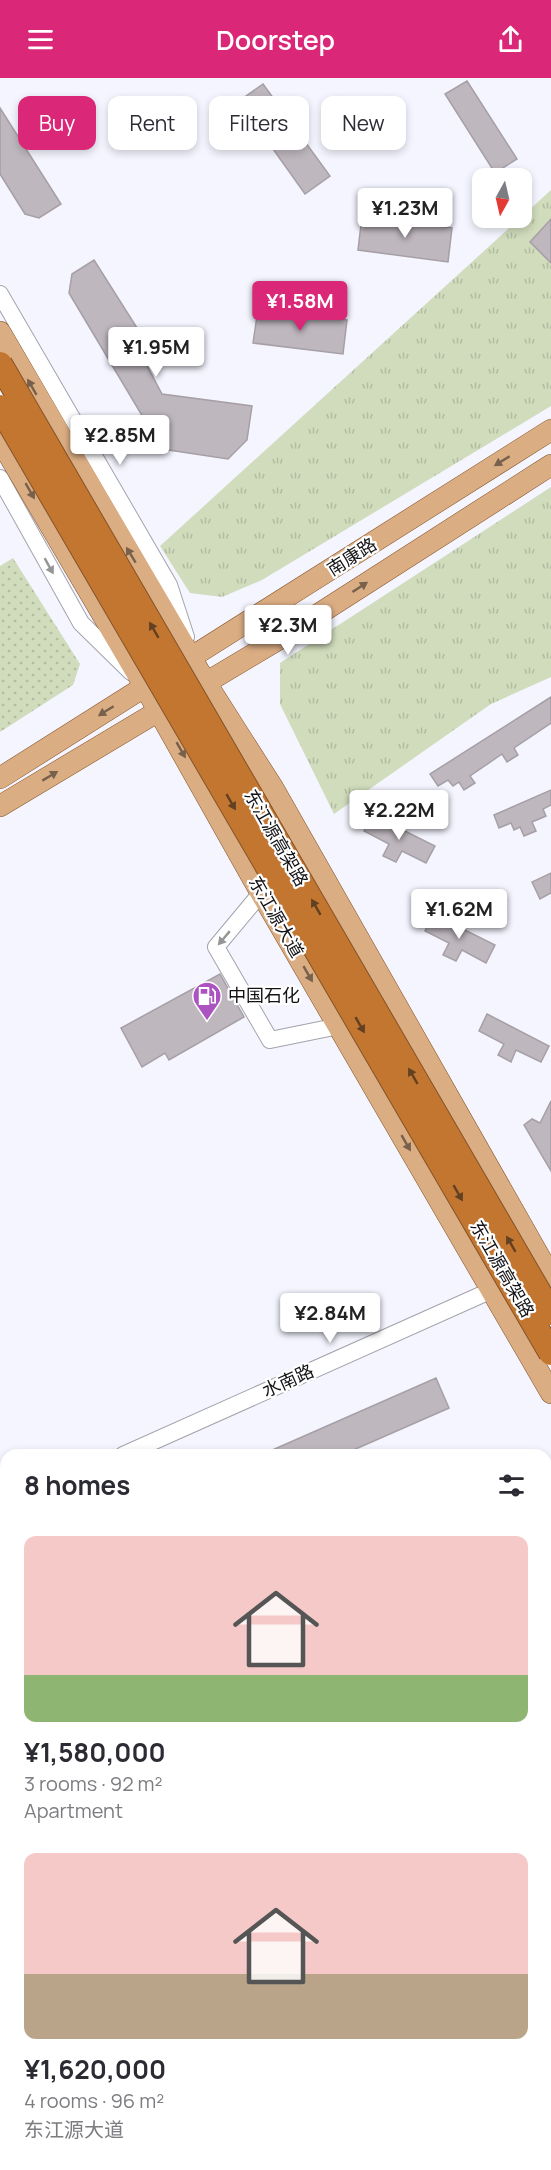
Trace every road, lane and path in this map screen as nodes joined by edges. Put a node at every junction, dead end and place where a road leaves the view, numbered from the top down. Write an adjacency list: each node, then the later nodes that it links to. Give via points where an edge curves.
1 (0, 294): 9 (street, via 169,585)
2 (0, 332): 9 (main road, one-way to 2)
3 (0, 363): 19 (highway, 东江源高架路, one-way to 3, bridge)
4 (0, 407): 20 (highway, 东江源高架路, one-way to 20, bridge)
5 (551, 430): 9 (main road, 南康路, one-way to 9)
6 (0, 440): 11 (main road, 东江源大道, one-way to 11)
7 (551, 465): 10 (main road, 南康路, one-way to 7)
8 (0, 478): 11 (street, one-way to 11, via 81,623)
9 (192, 658): 10 (main road); 11 (main road, 南康路)
10 (206, 683): 12 (main road, 南康路); 17 (main road, via 273,788)
11 (145, 687): 12 (main road, 东江源大道); 13 (main road, 南康路, one-way to 13)
12 (159, 711): 14 (main road, 南康路, one-way to 12); 15 (main road, 东江源大道, one-way to 15)
13 (0, 778)
14 (0, 806)
15 (261, 893): 16 (main road, 东江源大道, one-way to 16); 16 (street, one-way to 16, via 216,947 270,1040)
16 (339, 1026): 18 (main road, 东江源大道, one-way to 18)
17 (549, 1270): 18 (street, 水南路)
18 (492, 1290): 21 (main road, 东江源大道); 22 (street, 水南路)
19 (551, 1313)
20 (551, 1353)
21 (551, 1394)
22 (136, 1449)

